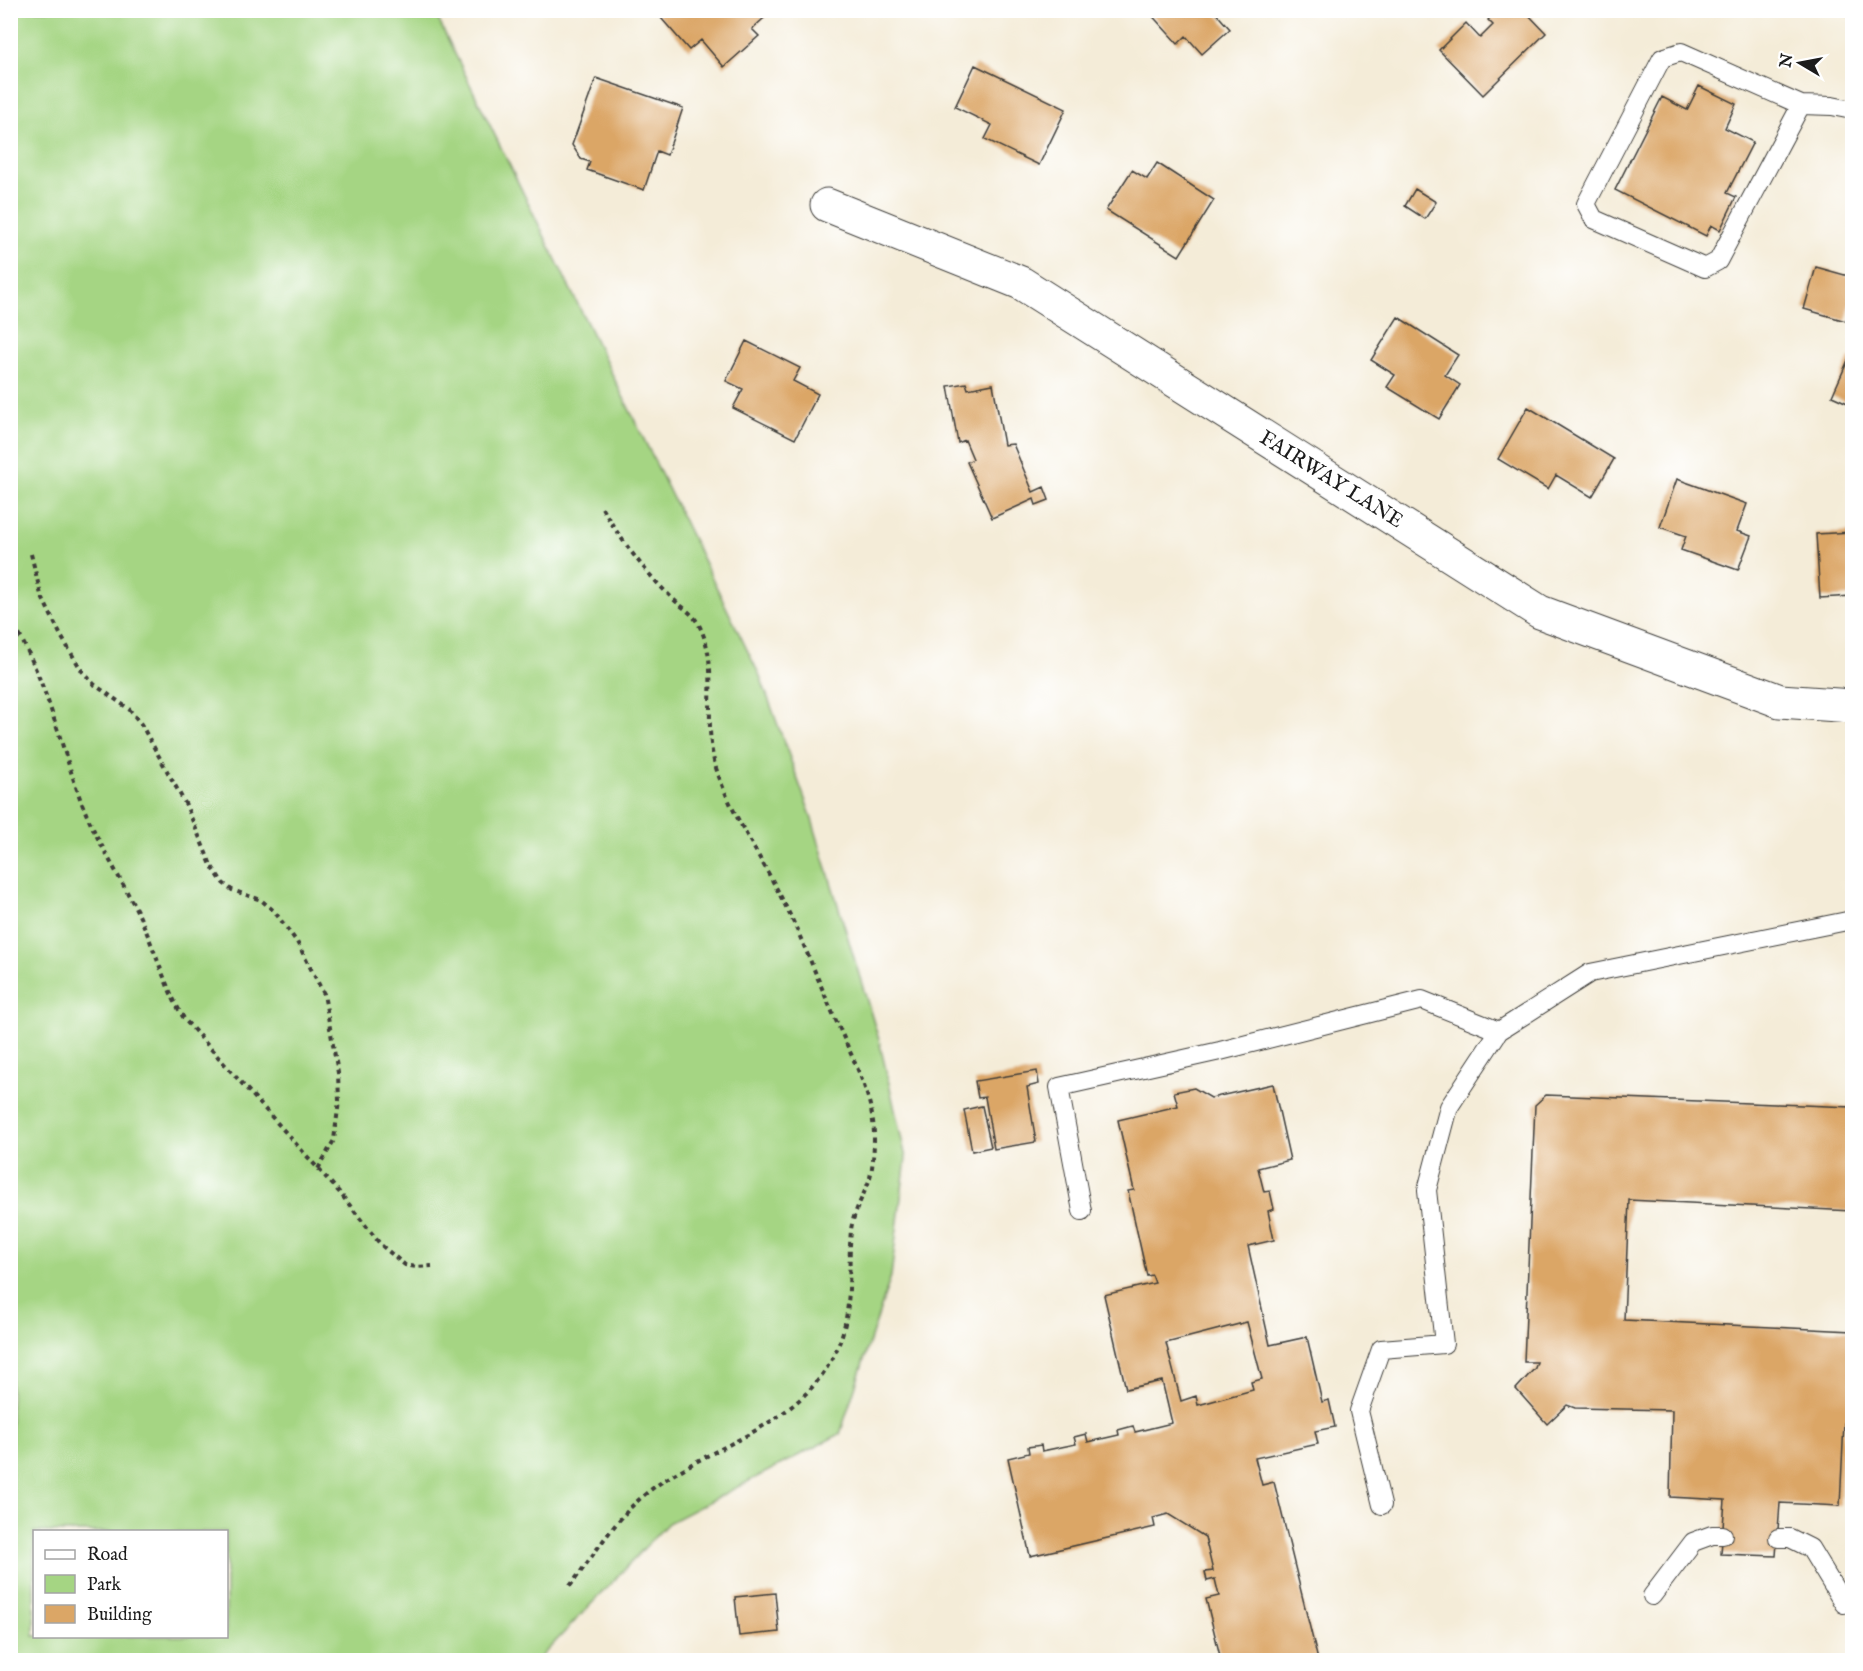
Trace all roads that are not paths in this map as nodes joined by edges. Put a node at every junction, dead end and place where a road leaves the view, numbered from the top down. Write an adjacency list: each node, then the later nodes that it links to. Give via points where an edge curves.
1 (1801, 105): 1 (lane, via 1718,261 1705,268 1594,219 1586,204 1662,58 1681,52); 2 (lane)
2 (1852, 110)
3 (827, 205): 4 (street, FAIRWAY LANE, via 1021,283 1540,612 1780,701)
4 (1852, 706)
5 (1852, 920): 6 (lane, via 1590,973)
6 (1499, 1031): 7 (lane, via 1422,1000 1059,1087); 8 (lane, via 1449,1107 1426,1190 1444,1344 1381,1349 1359,1411)
7 (1082, 1211)
8 (1382, 1505)
9 (1723, 1535): 11 (lane, via 1693,1542)
10 (1778, 1538): 12 (lane, via 1790,1538 1809,1548)
11 (1652, 1596)
12 (1844, 1604)

